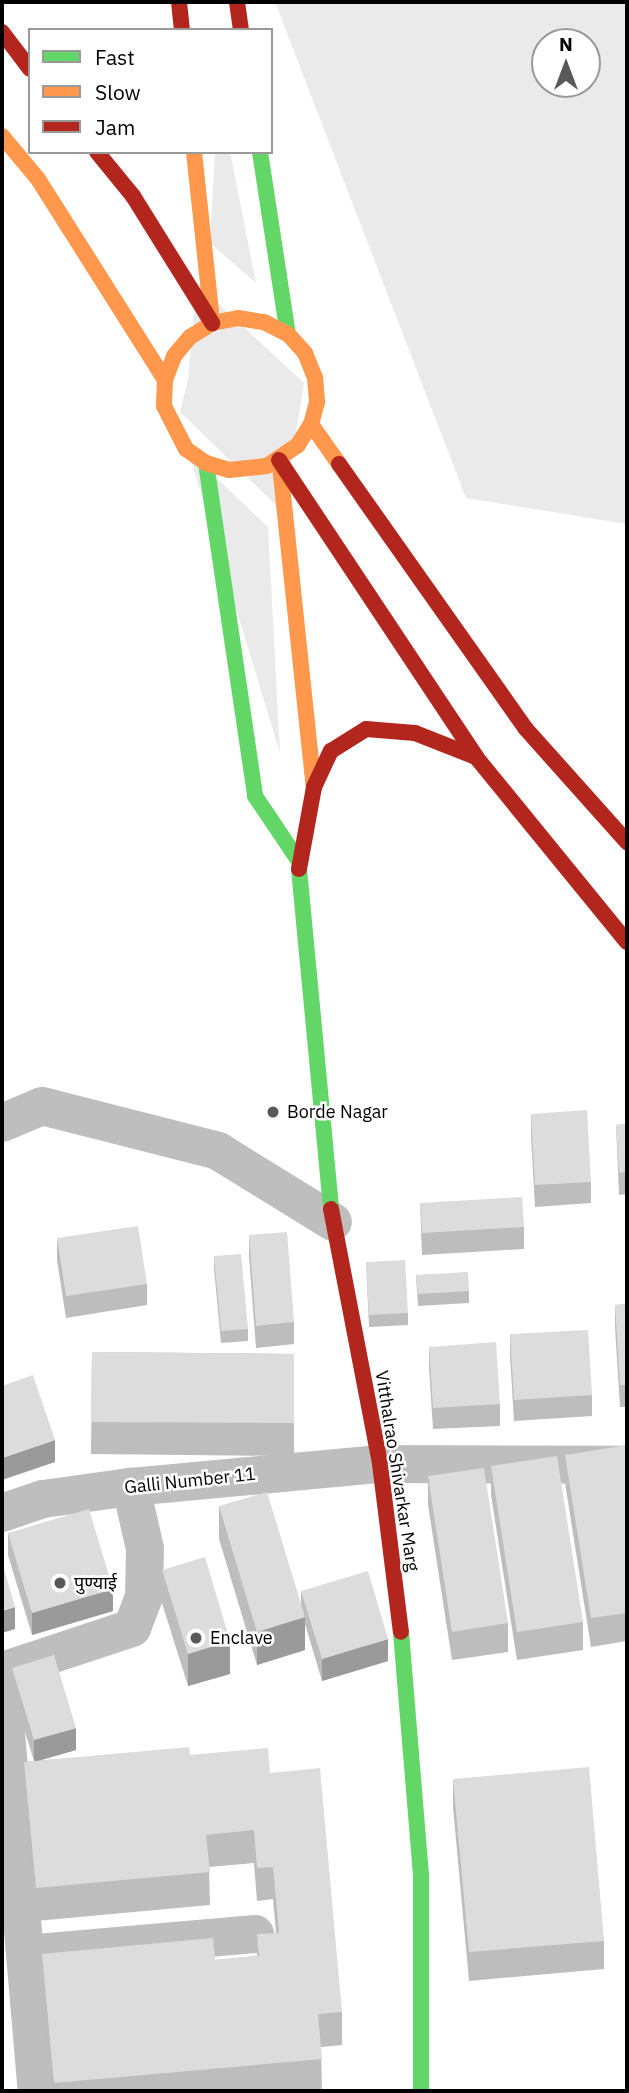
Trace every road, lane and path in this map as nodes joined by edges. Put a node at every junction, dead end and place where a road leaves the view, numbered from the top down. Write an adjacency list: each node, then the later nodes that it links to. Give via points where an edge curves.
1 (237, 2): 3 (street)
2 (2, 16): 5 (street)
3 (241, 28)
4 (2, 32): 6 (street)
5 (28, 36)
6 (28, 66)
7 (2, 136): 13 (street, via 38,179)
8 (99, 154): 11 (street, via 133,196)
9 (194, 154): 11 (street)
10 (260, 154): 12 (street)
11 (212, 323): 12 (street, via 251,320); 13 (street, via 190,337 174,356)
12 (288, 334): 14 (street, via 305,354 315,378 317,402)
13 (165, 380): 16 (street, via 164,406 172,429 186,449)
14 (311, 425): 15 (street, via 298,445); 19 (street, via 526,729)
15 (279, 460): 16 (street, via 253,470 229,470); 17 (street); 18 (street)
16 (206, 463): 20 (street, via 255,796)
17 (477, 757): 18 (street, via 415,733 366,729 331,751); 21 (street)
18 (314, 787): 20 (street)
19 (627, 842)
20 (298, 860): 23 (street, Vitthalrao Shivarkar Marg)
21 (627, 942)
22 (2, 1123): 23 (street, via 42,1106 218,1151)
23 (333, 1222): 24 (street, Vitthalrao Shivarkar Marg)
24 (380, 1464): 25 (street, Galli Number 11); 26 (street, Galli Number 11); 33 (street, Vitthalrao Shivarkar Marg, via 406,1670 421,1874)
25 (627, 1465)
26 (131, 1488): 27 (street, Galli Number 11, via 43,1499); 28 (street, via 145,1549 144,1597 132,1628)
27 (2, 1513)
28 (2, 1671)
29 (2, 1686): 31 (street)
30 (255, 1934): 31 (street)
31 (26, 1954): 32 (street)
32 (37, 2091)
33 (421, 2091)

